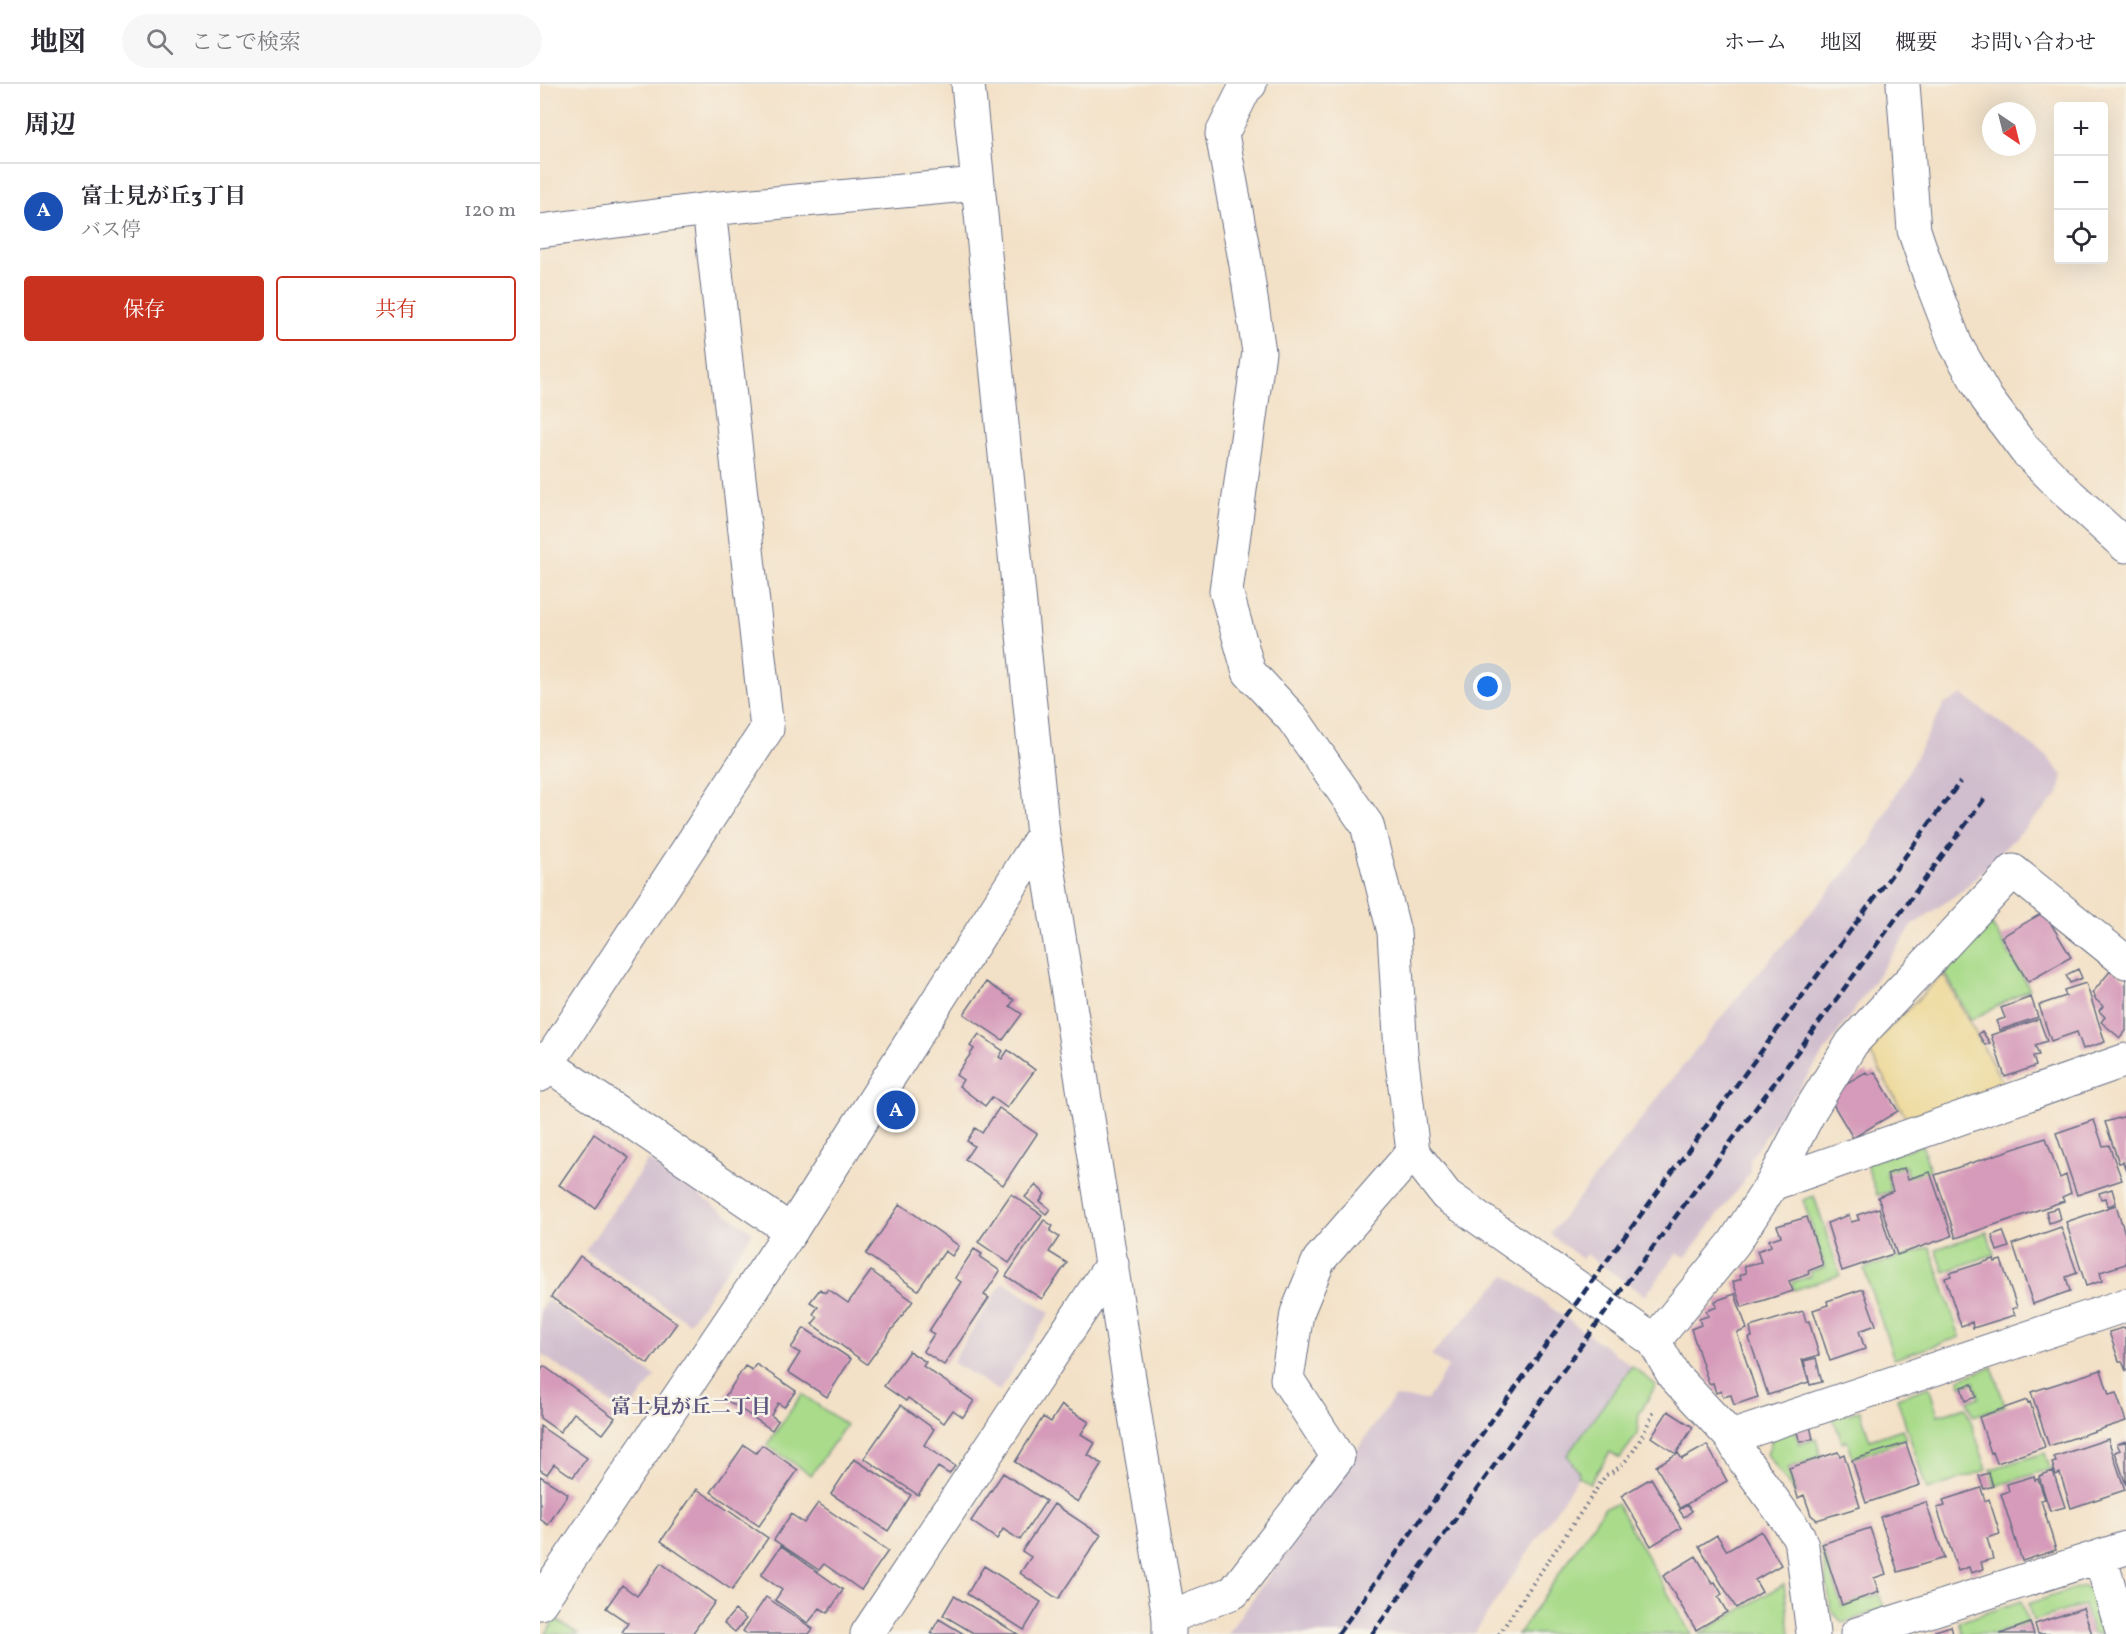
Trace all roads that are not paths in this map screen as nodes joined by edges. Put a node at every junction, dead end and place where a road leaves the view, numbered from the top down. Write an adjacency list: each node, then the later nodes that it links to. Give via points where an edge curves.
1 (968, 84): 4 (street)
2 (1250, 84): 12 (street, via 1222,134 1259,352 1226,591 1249,672 1293,719 1367,825 1394,932 1401,1053)
3 (1903, 84): 7 (street, via 1914,230 1956,345 1987,399 2025,450)
4 (977, 184): 5 (street); 8 (street)
5 (709, 209): 6 (street); 11 (street, via 767,729)
6 (540, 231)
7 (2126, 546)
8 (1043, 835): 14 (street); 15 (street)
9 (2126, 962): 13 (street, via 2013,871 1852,1043 1811,1109)
10 (2126, 1060): 13 (street)
11 (542, 1066): 14 (street)
12 (1413, 1152): 17 (street, via 1446,1195); 21 (street, via 1319,1260 1297,1313 1287,1379 1338,1457 1234,1592)
13 (1772, 1184): 17 (street, via 1734,1243)
14 (791, 1231): 20 (street)
15 (1112, 1264): 21 (street); 22 (street)
16 (2126, 1305): 18 (street)
17 (1654, 1341): 18 (street, via 1674,1377)
18 (1731, 1437): 23 (street, via 1798,1535)
19 (2113, 1553): 24 (street); 25 (street)
20 (540, 1603)
21 (1169, 1626)
22 (867, 1634)
23 (1813, 1634)
24 (1857, 1634)
25 (2123, 1634)

